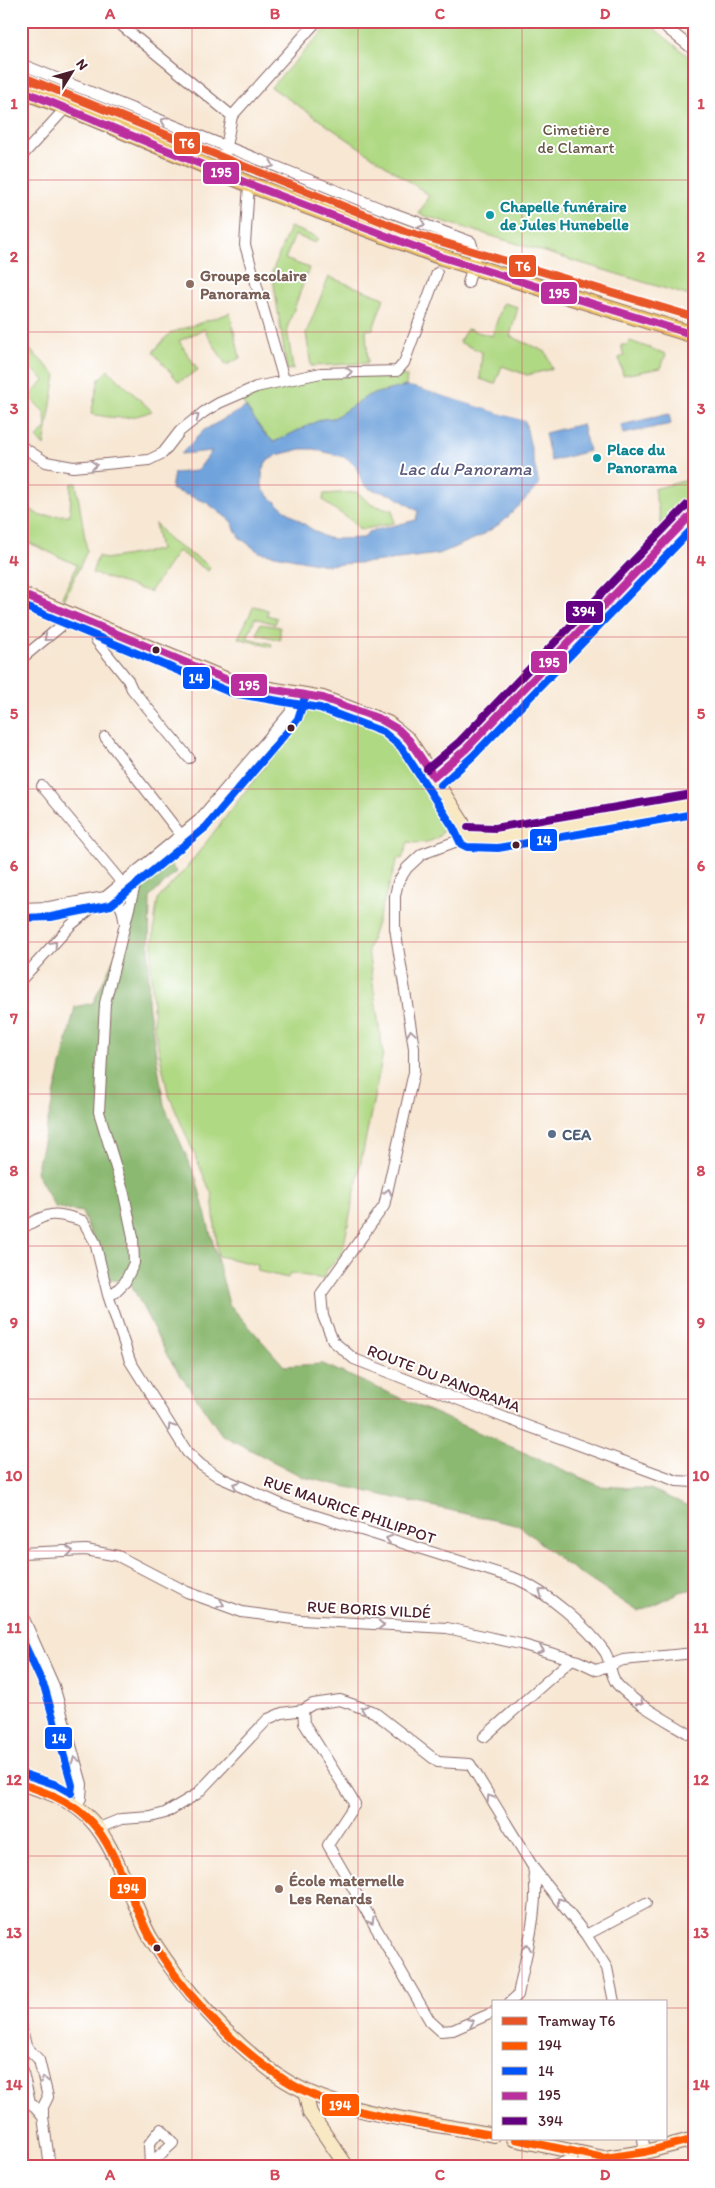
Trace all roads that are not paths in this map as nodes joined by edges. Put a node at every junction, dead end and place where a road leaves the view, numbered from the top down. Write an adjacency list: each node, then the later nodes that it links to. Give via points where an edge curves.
1 (116, 21): 8 (street)
2 (317, 21): 8 (street)
3 (658, 21): 4 (street)
4 (694, 50)
5 (21, 64): 9 (street, one-way to 5)
6 (21, 90): 7 (main road)
7 (69, 108): 10 (street); 11 (main road)
8 (232, 116): 9 (street)
9 (226, 146): 11 (street); 14 (street, one-way to 14, via 382,210 471,242 475,252)
10 (21, 157)
11 (221, 172): 12 (main road)
12 (249, 184): 14 (main road); 16 (street, via 245,245)
13 (437, 273): 16 (street, one-way to 13, via 321,374 389,372 402,368)
14 (470, 276): 15 (main road)
15 (694, 335)
16 (284, 380): 17 (street, one-way to 16, via 46,462 73,467 149,460 163,453 188,424 219,402)
17 (21, 446)
18 (694, 512): 26 (street, via 466,749)
19 (21, 594): 20 (street)
20 (69, 615): 21 (street); 22 (street, one-way to 22, via 60,627)
21 (92, 624): 23 (street, via 235,683); 25 (street, via 96,640)
22 (21, 659)
23 (295, 694): 26 (street, via 323,698 388,723 409,740); 29 (street, via 290,713 199,820)
24 (105, 737): 29 (street)
25 (188, 758)
26 (434, 777): 30 (street)
27 (42, 786): 32 (street)
28 (694, 804): 30 (street, via 496,838)
29 (181, 835): 31 (street)
30 (468, 837): 43 (street, ROUTE DU PANORAMA, one-way to 30, via 677,1481 354,1359 333,1341 323,1316 321,1294 384,1206 414,1072 414,1048 395,916 394,896 398,882 422,854)
31 (139, 869): 32 (street); 37 (street)
32 (118, 886): 33 (street); 37 (street)
33 (104, 897): 34 (street); 38 (street); 39 (street, via 120,903 124,912)
34 (74, 904): 35 (street); 38 (street)
35 (57, 906): 36 (street); 38 (street)
36 (21, 908)
37 (129, 909): 39 (street)
38 (81, 916): 40 (street, one-way to 38)
39 (124, 928): 42 (street, via 105,1003 99,1112 124,1194 133,1237 134,1263 125,1282)
40 (21, 980)
41 (21, 1229): 42 (street, RUE MAURICE PHILIPPOT, via 44,1215 62,1214 83,1221 95,1242)
42 (108, 1295): 48 (street, RUE MAURICE PHILIPPOT, one-way to 42, via 606,1654 595,1641 536,1587 284,1506 201,1466 178,1438 130,1361)
43 (694, 1482)
44 (21, 1553): 47 (street, RUE BORIS VILDÉ, one-way to 47, via 86,1550 118,1556 188,1592 242,1612 301,1620 447,1628)
45 (21, 1612): 53 (street, one-way to 45, via 82,1798 82,1784 54,1686)
46 (694, 1653): 48 (street, RUE BORIS VILDÉ, via 623,1660)
47 (572, 1659): 48 (street, RUE BORIS VILDÉ, via 597,1670); 50 (street)
48 (610, 1666): 51 (street, one-way to 51, via 616,1684)
49 (302, 1710): 54 (street, via 282,1712 268,1719 186,1803 151,1817 121,1819); 55 (street, one-way to 49, via 470,1764 438,1762 374,1712 340,1700 314,1704); 60 (street, one-way to 60, via 304,1723 355,1804 328,1845 430,2021 441,2031 453,2030)
50 (484, 1737)
51 (694, 1737)
52 (21, 1784): 53 (street, via 53,1794)
53 (76, 1807): 54 (street)
54 (98, 1828): 65 (street, via 150,1938 162,1955 225,2030 277,2074)
55 (534, 1868): 57 (street, one-way to 55); 58 (street, one-way to 55, via 518,1995 530,1928 536,1883)
56 (646, 1903): 57 (street)
57 (586, 1934): 59 (street, via 607,1968)
58 (512, 2000)
59 (614, 2000)
60 (492, 2013)
61 (21, 2025): 62 (street)
62 (26, 2046): 63 (street); 66 (street, one-way to 62, via 43,2107 48,2097 39,2060)
63 (21, 2060)
64 (21, 2065): 66 (street, via 30,2102)
65 (305, 2092): 67 (street, via 348,2106); 74 (street, via 310,2113)
66 (44, 2117): 73 (street)
67 (492, 2135)
68 (694, 2139): 70 (street)
69 (519, 2140): 71 (street)
70 (644, 2146): 72 (street)
71 (570, 2151): 72 (street); 75 (street, via 572,2160)
72 (604, 2158): 76 (street)
73 (50, 2167)
74 (347, 2167)
75 (546, 2167)
76 (572, 2167)

